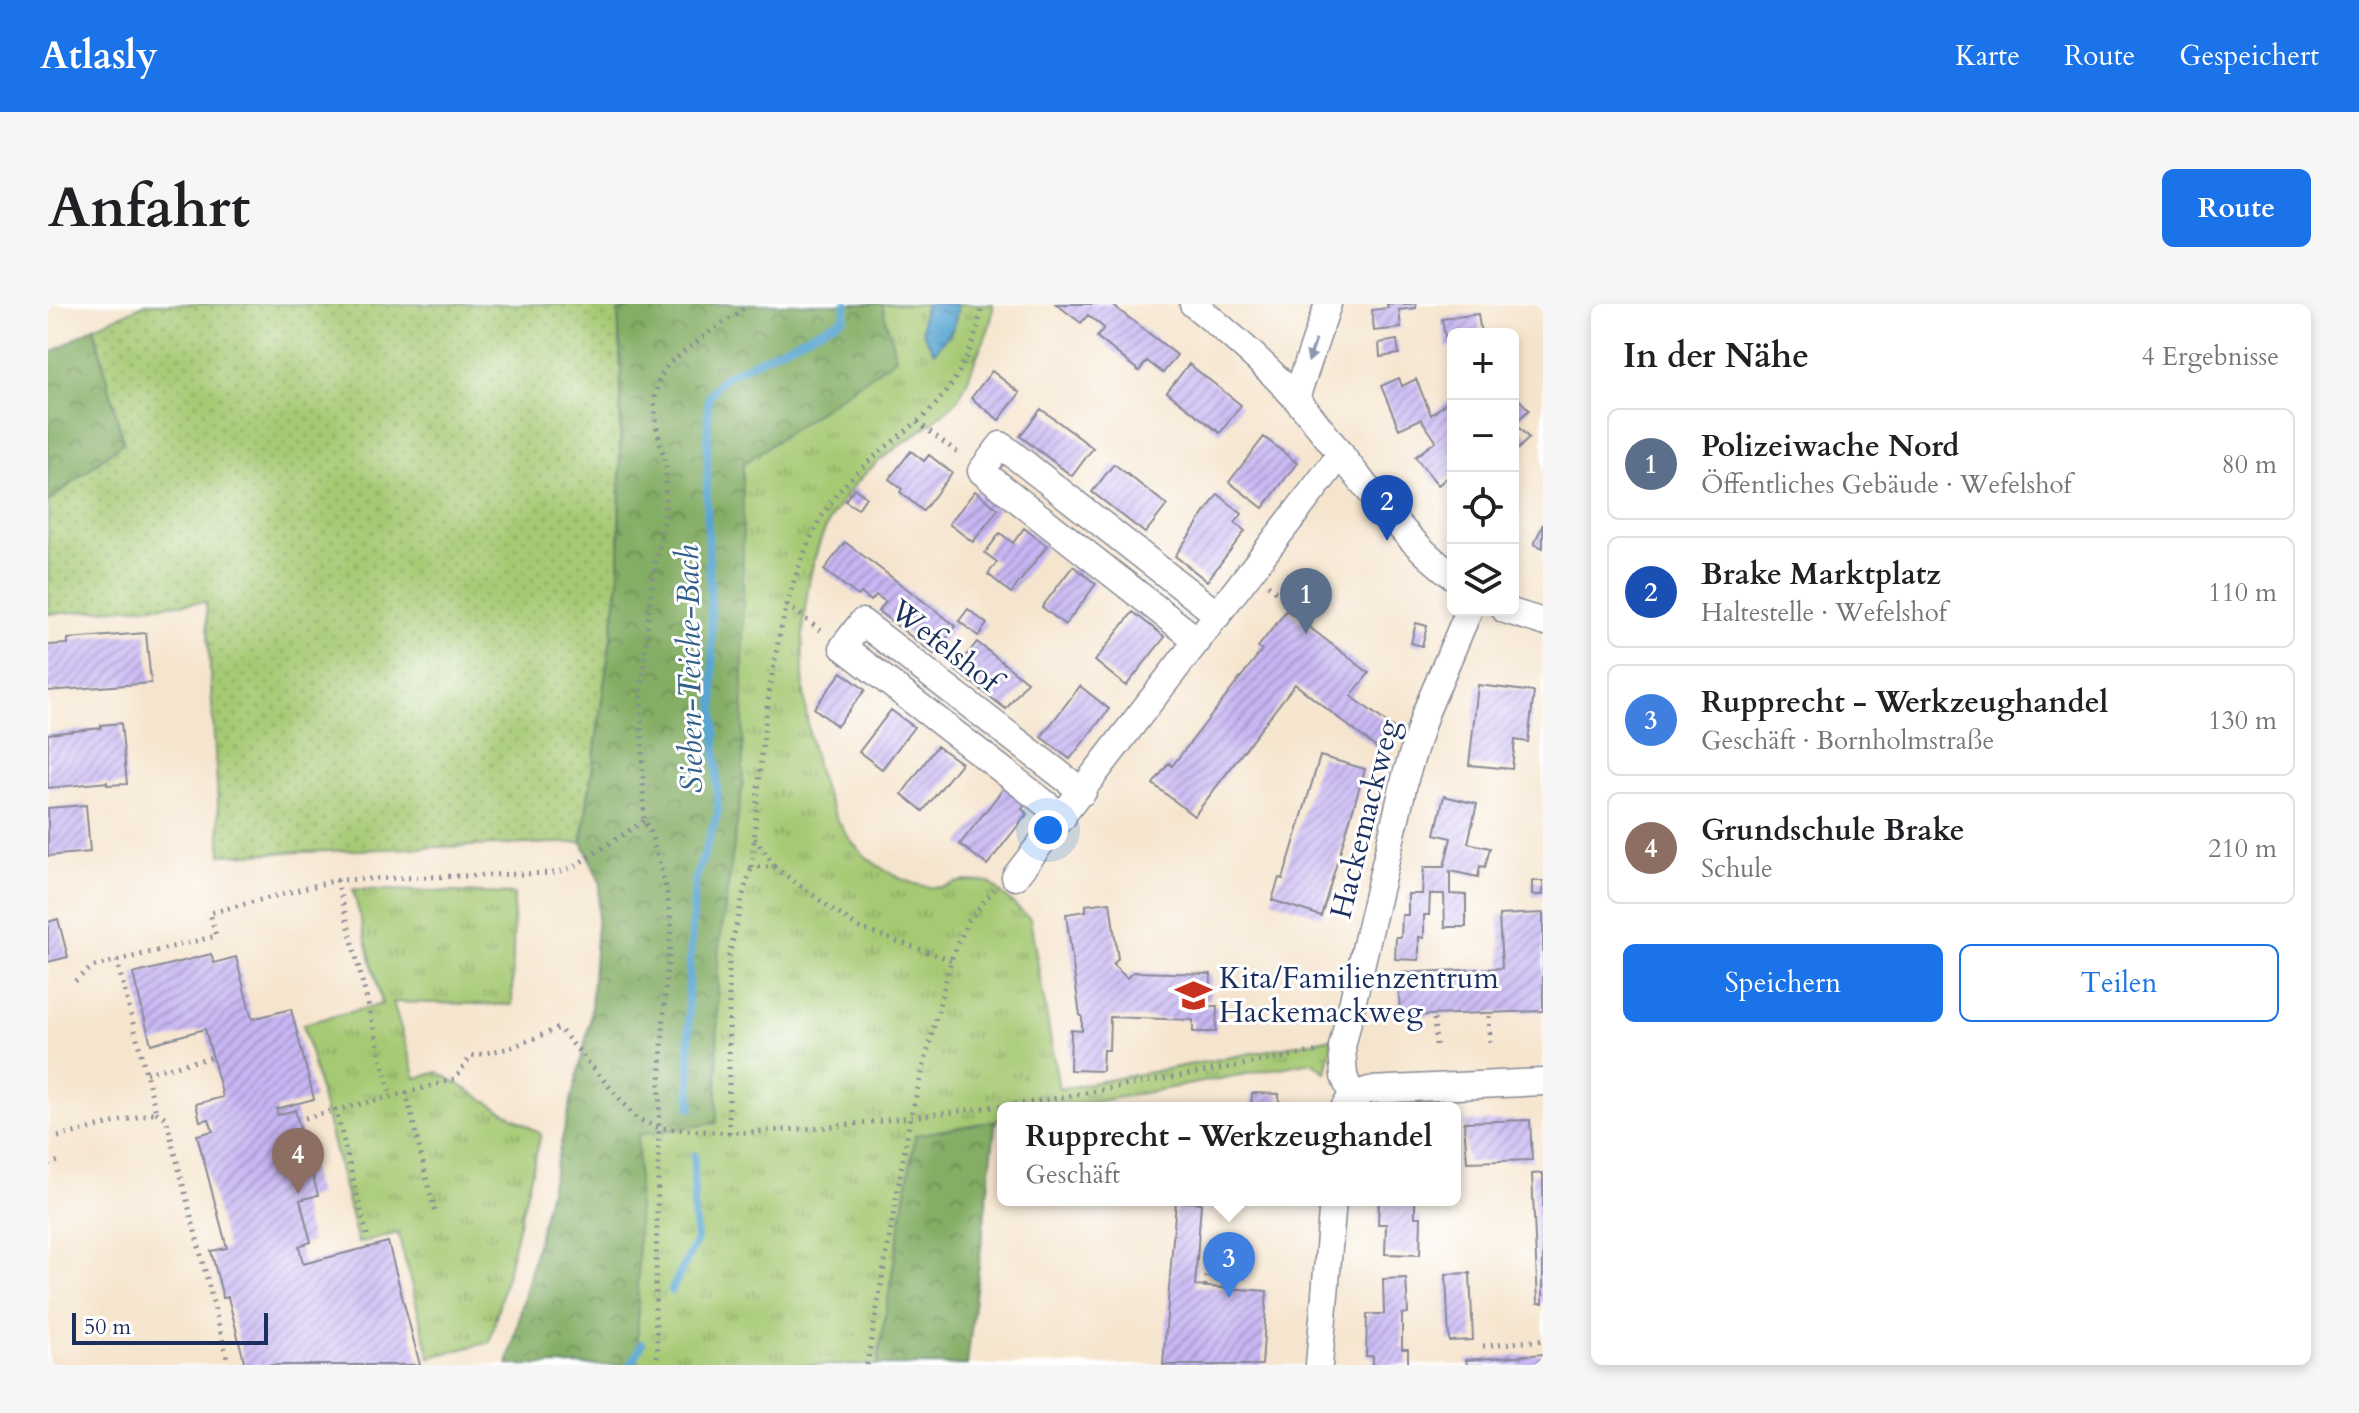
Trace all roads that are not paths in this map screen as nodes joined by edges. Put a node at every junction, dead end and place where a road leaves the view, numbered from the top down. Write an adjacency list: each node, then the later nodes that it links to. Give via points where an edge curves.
1 (1193, 304): 3 (street)
2 (1328, 304): 3 (street, one-way to 3)
3 (1296, 398): 4 (street)
4 (1341, 454): 5 (street, via 1415,542); 7 (street)
5 (1447, 571)
6 (1519, 614): 9 (street)
7 (1218, 615): 10 (street); 10 (street, via 1001,445 981,471)
8 (1466, 616): 15 (street, Hackemackweg, via 1406,775 1342,1047)
9 (1543, 622)
10 (1198, 641): 11 (street)
11 (1083, 792): 12 (street); 12 (street, Wefelshof, via 862,622 843,647)
12 (1063, 817): 13 (street)
13 (1015, 877)
14 (1543, 1082): 15 (street, via 1369,1090)
15 (1348, 1102)
16 (1332, 1206): 17 (street)
17 (1319, 1365)

